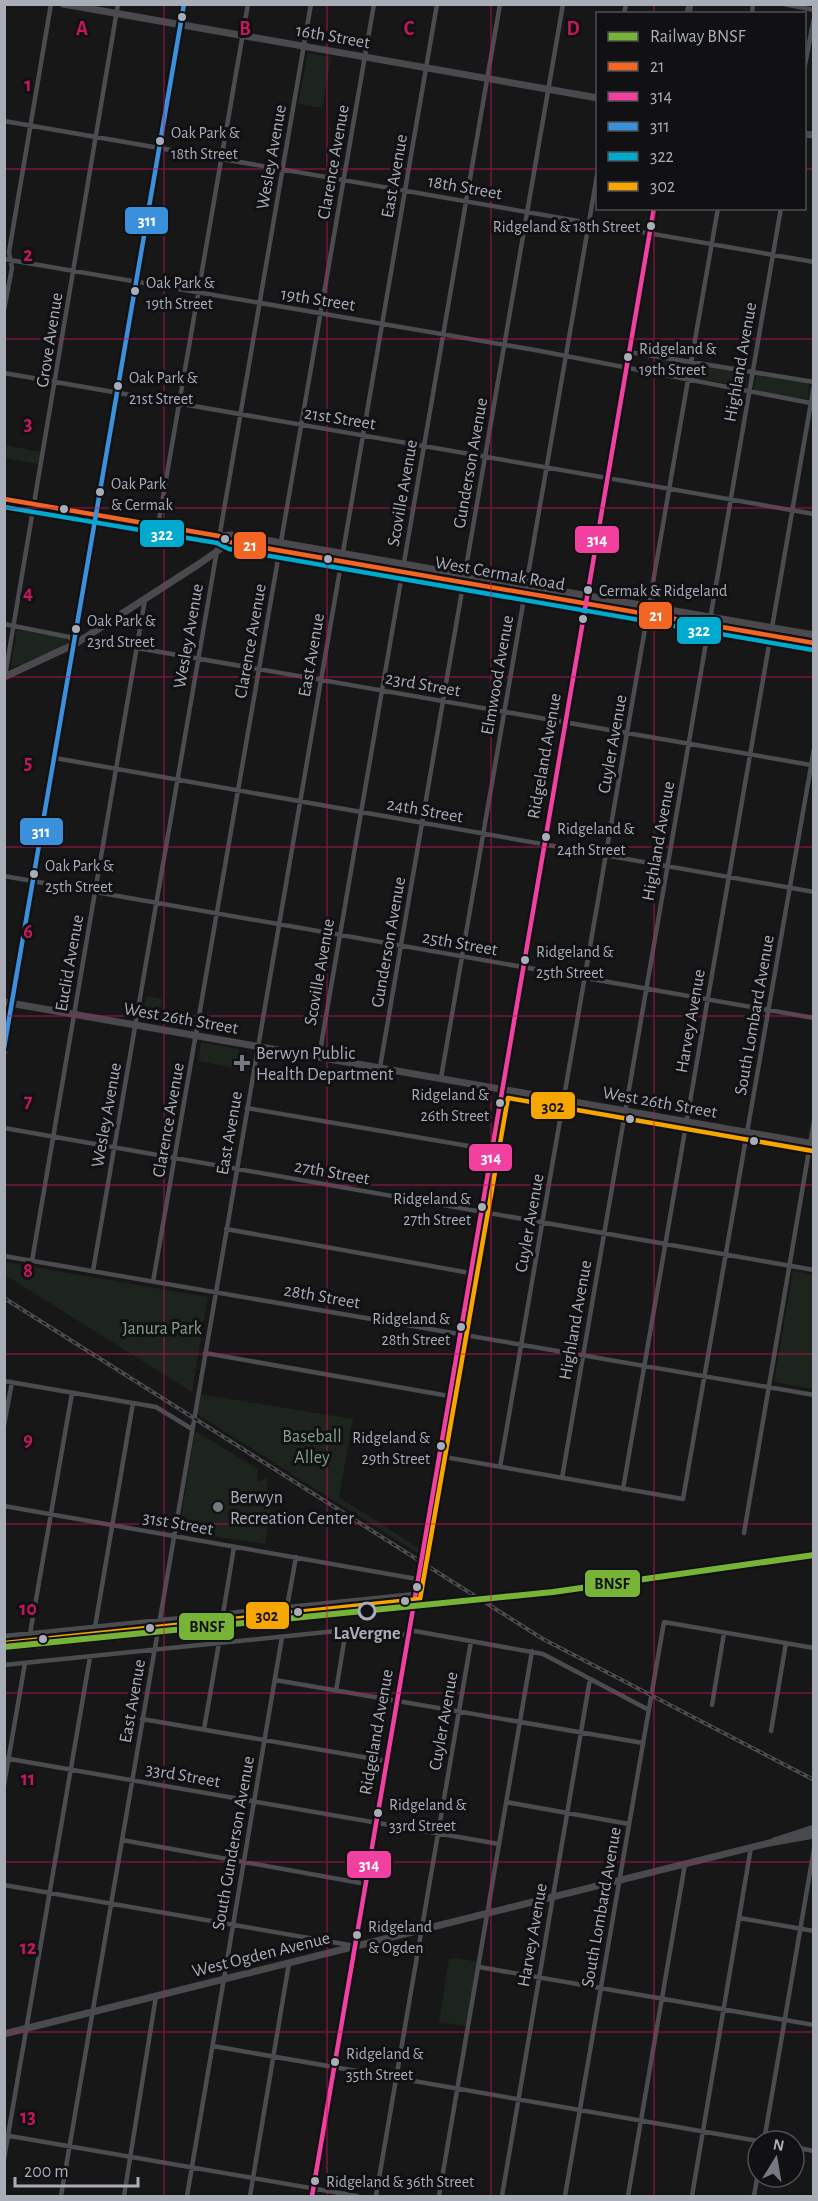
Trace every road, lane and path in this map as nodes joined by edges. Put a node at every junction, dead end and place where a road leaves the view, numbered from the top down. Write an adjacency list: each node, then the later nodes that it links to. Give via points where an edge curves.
1 (51, 4): 25 (street)
2 (63, 4): 13 (street, 16th Street)
3 (118, 4): 13 (street, Grove Avenue)
4 (184, 4): 15 (street)
5 (248, 4): 16 (street)
6 (311, 4): 17 (street, Wesley Avenue)
7 (374, 4): 18 (street, Clarence Avenue)
8 (437, 4): 20 (street, East Avenue)
9 (500, 4): 21 (street, Scoville Avenue)
10 (563, 4): 22 (street, Gunderson Avenue)
11 (784, 4): 12 (street)
12 (813, 10)
13 (116, 14): 15 (street, 16th Street); 26 (street, Grove Avenue)
14 (813, 18): 19 (street)
15 (181, 25): 16 (street, 16th Street); 27 (street)
16 (243, 36): 17 (street, 16th Street); 28 (street)
17 (304, 47): 18 (street, 16th Street); 29 (street, Wesley Avenue)
18 (365, 57): 20 (street, 16th Street); 31 (street, Clarence Avenue)
19 (806, 58)
20 (427, 68): 21 (street, 16th Street); 32 (street, East Avenue)
21 (487, 78): 22 (street, 16th Street); 33 (street, Scoville Avenue)
22 (548, 89): 23 (street, 16th Street); 37 (street, Gunderson Avenue)
23 (596, 98)
24 (4, 121): 25 (street, 18th Street)
25 (30, 125): 26 (street, 18th Street); 42 (street)
26 (95, 137): 27 (street, 18th Street); 44 (street, Grove Avenue)
27 (160, 148): 28 (street, 18th Street); 45 (street)
28 (221, 159): 29 (street, 18th Street); 46 (street)
29 (283, 169): 31 (street, 18th Street); 47 (street, Wesley Avenue)
30 (596, 176): 38 (street, Elmwood Avenue)
31 (344, 180): 32 (street, 18th Street); 49 (street, Clarence Avenue)
32 (405, 190): 33 (street, 18th Street); 50 (street, East Avenue)
33 (466, 201): 37 (street, 18th Street); 51 (street, Scoville Avenue)
34 (654, 210): 39 (street, Ridgeland Avenue)
35 (718, 210): 40 (street)
36 (781, 210): 41 (street, Highland Avenue)
37 (527, 212): 38 (street, 18th Street); 52 (street, Gunderson Avenue)
38 (588, 223): 39 (street, 18th Street); 54 (street, Elmwood Avenue)
39 (650, 233): 40 (street, 18th Street); 53 (street, Ridgeland Avenue)
40 (711, 244): 41 (street, 18th Street); 55 (street)
41 (773, 255): 43 (street, 18th Street); 57 (street, Highland Avenue)
42 (7, 259): 44 (street, 19th Street); 48 (street, via 12,268)
43 (813, 262)
44 (73, 271): 45 (street, 19th Street); 60 (street, Grove Avenue)
45 (137, 282): 46 (street, 19th Street); 63 (street)
46 (198, 292): 47 (street, 19th Street); 65 (street)
47 (260, 303): 49 (street, 19th Street); 66 (street, Wesley Avenue)
48 (4, 310)
49 (321, 313): 50 (street, 19th Street); 67 (street, Clarence Avenue)
50 (382, 324): 51 (street, 19th Street); 68 (street, East Avenue)
51 (443, 334): 52 (street, 19th Street); 69 (street, Scoville Avenue)
52 (504, 345): 54 (street, 19th Street); 70 (street, Gunderson Avenue)
53 (629, 352): 55 (street); 56 (street, Ridgeland Avenue)
54 (566, 356): 56 (street, 19th Street); 71 (street, Elmwood Avenue)
55 (691, 363): 57 (street)
56 (627, 368): 59 (street, 19th Street); 72 (street, Ridgeland Avenue)
57 (752, 372): 61 (street); 62 (street, Highland Avenue)
58 (4, 374): 60 (street, 21st Street)
59 (688, 380): 62 (street, 19th Street); 73 (street, Cuyler Avenue)
60 (56, 382): 63 (street, 21st Street); 76 (street, Grove Avenue)
61 (813, 384): 64 (street, Harvey Avenue)
62 (749, 392): 64 (street, 19th Street); 75 (street, Highland Avenue)
63 (118, 393): 65 (street, 21st Street); 79 (street)
64 (812, 403): 77 (street, Harvey Avenue)
65 (179, 404): 66 (street, 21st Street); 80 (street)
66 (240, 414): 67 (street, 21st Street); 81 (street, Wesley Avenue)
67 (301, 425): 68 (street, 21st Street); 83 (street, Clarence Avenue)
68 (363, 435): 69 (street, 21st Street); 85 (street, East Avenue)
69 (424, 446): 70 (street, 21st Street); 86 (street, Scoville Avenue)
70 (485, 456): 71 (street, 21st Street); 87 (street, Gunderson Avenue)
71 (546, 467): 72 (street, 21st Street); 88 (street, Elmwood Avenue)
72 (607, 478): 73 (street, 21st Street); 90 (street, Ridgeland Avenue)
73 (669, 489): 75 (street, 21st Street); 91 (street, Cuyler Avenue)
74 (4, 499): 76 (street, West Cermak Road)
75 (730, 499): 77 (street, 21st Street); 92 (street, Highland Avenue)
76 (35, 504): 79 (street, West Cermak Road); 94 (street, Grove Avenue)
77 (792, 510): 78 (street, 21st Street); 95 (street, Harvey Avenue)
78 (813, 514)
79 (97, 515): 80 (street, West Cermak Road); 98 (street)
80 (158, 526): 81 (street, West Cermak Road)
81 (219, 536): 82 (street, West Cermak Road); 84 (street, Wesley Avenue)
82 (230, 538): 83 (street, West Cermak Road); 84 (street)
83 (280, 547): 85 (street, West Cermak Road); 101 (street, Clarence Avenue)
84 (216, 552): 89 (street); 100 (street, Wesley Avenue)
85 (342, 557): 86 (street, West Cermak Road); 103 (street, East Avenue)
86 (403, 568): 87 (street, West Cermak Road); 104 (street, Scoville Avenue)
87 (464, 578): 88 (street, West Cermak Road); 105 (street, Gunderson Avenue)
88 (525, 589): 90 (street, West Cermak Road); 106 (street, Elmwood Avenue)
89 (145, 599): 98 (street); 99 (street, Euclid Avenue)
90 (586, 600): 91 (street, West Cermak Road); 107 (street, Ridgeland Avenue)
91 (648, 610): 92 (street, West Cermak Road); 108 (street, Cuyler Avenue)
92 (709, 621): 95 (street, West Cermak Road); 109 (street, Highland Avenue)
93 (4, 624): 94 (street)
94 (14, 626): 98 (street, via 69,637); 102 (street, Grove Avenue)
95 (771, 632): 96 (street, West Cermak Road); 97 (street, West Cermak Road); 111 (street, Harvey Avenue)
96 (813, 635)
97 (813, 643)
98 (75, 644): 102 (street); 112 (street)
99 (137, 648): 100 (street, 23rd Street); 114 (street, Euclid Avenue)
100 (198, 659): 101 (street, 23rd Street); 115 (street, Wesley Avenue)
101 (259, 669): 103 (street, 23rd Street); 116 (street, Clarence Avenue)
102 (5, 678)
103 (321, 680): 104 (street, 23rd Street); 117 (street, East Avenue)
104 (382, 691): 105 (street, 23rd Street); 118 (street, Scoville Avenue)
105 (443, 701): 106 (street, 23rd Street); 119 (street, Gunderson Avenue)
106 (504, 712): 107 (street, 23rd Street); 120 (street, Elmwood Avenue)
107 (565, 723): 108 (street, 23rd Street); 121 (street, Ridgeland Avenue)
108 (627, 733): 109 (street, 23rd Street); 122 (street, Cuyler Avenue)
109 (688, 744): 111 (street, 23rd Street); 123 (street, Highland Avenue)
110 (813, 748): 113 (street, South Lombard Avenue)
111 (750, 755): 113 (street, 23rd Street); 125 (street, Harvey Avenue)
112 (55, 758): 114 (street, 24th Street); 126 (street)
113 (812, 766): 127 (street, South Lombard Avenue)
114 (116, 769): 115 (street, 24th Street); 128 (street, Euclid Avenue)
115 (177, 780): 116 (street, 24th Street); 130 (street, Wesley Avenue)
116 (238, 790): 117 (street, 24th Street); 131 (street, Clarence Avenue)
117 (300, 801): 118 (street, 24th Street); 132 (street, East Avenue)
118 (361, 812): 119 (street, 24th Street); 133 (street, Scoville Avenue)
119 (422, 823): 120 (street, 24th Street); 134 (street, Gunderson Avenue)
120 (483, 834): 121 (street, 24th Street); 135 (street, Elmwood Avenue)
121 (544, 844): 122 (street, 24th Street); 136 (street, Ridgeland Avenue)
122 (606, 855): 123 (street, 24th Street); 137 (street, Cuyler Avenue)
123 (667, 866): 125 (street, 24th Street); 138 (street, Highland Avenue)
124 (4, 876): 126 (street, 25th Street)
125 (728, 877): 127 (street, 24th Street); 139 (street, Harvey Avenue)
126 (34, 881): 128 (street, 25th Street); 141 (street)
127 (789, 888): 129 (street, 24th Street); 142 (street, South Lombard Avenue)
128 (95, 892): 130 (street, 25th Street); 143 (street, Euclid Avenue)
129 (813, 892)
130 (156, 903): 131 (street, 25th Street); 145 (street, Wesley Avenue)
131 (217, 914): 132 (street, 25th Street); 146 (street, Clarence Avenue)
132 (279, 924): 133 (street, 25th Street); 147 (street, East Avenue)
133 (339, 935): 134 (street, 25th Street); 149 (street, Scoville Avenue)
134 (400, 946): 135 (street, 25th Street); 150 (street, Gunderson Avenue)
135 (462, 957): 136 (street, 25th Street); 151 (street, Elmwood Avenue)
136 (523, 968): 137 (street, 25th Street); 152 (street, Ridgeland Avenue)
137 (585, 978): 138 (street, 25th Street); 153 (street, Cuyler Avenue)
138 (646, 989): 139 (street, 25th Street); 155 (street, Highland Avenue)
139 (707, 1000): 142 (street, 25th Street); 157 (street, Harvey Avenue)
140 (4, 1002): 141 (street, West 26th Street)
141 (13, 1003): 143 (street, West 26th Street); 148 (street)
142 (768, 1010): 144 (street, 25th Street); 159 (street, South Lombard Avenue)
143 (74, 1014): 145 (street, West 26th Street); 160 (street, Euclid Avenue)
144 (813, 1018)
145 (135, 1025): 146 (street, West 26th Street); 162 (street, Wesley Avenue)
146 (196, 1035): 147 (street, West 26th Street); 164 (street, Clarence Avenue)
147 (258, 1046): 149 (street, West 26th Street); 154 (street, East Avenue)
148 (4, 1051)
149 (319, 1057): 150 (street, West 26th Street)
150 (380, 1067): 151 (street, West 26th Street)
151 (441, 1078): 152 (street, West 26th Street)
152 (502, 1089): 153 (street, West 26th Street); 163 (street, Ridgeland Avenue)
153 (564, 1100): 155 (street, West 26th Street); 167 (street, Cuyler Avenue)
154 (247, 1108): 163 (street); 165 (street, East Avenue)
155 (625, 1111): 157 (street, West 26th Street); 169 (street, Highland Avenue)
156 (813, 1121): 161 (street)
157 (686, 1122): 159 (street, West 26th Street); 170 (street, Harvey Avenue)
158 (4, 1128): 160 (street, 27th Street)
159 (747, 1133): 161 (street, West 26th Street); 171 (street, South Lombard Avenue)
160 (53, 1137): 162 (street, 27th Street); 173 (street, Euclid Avenue)
161 (812, 1144): 174 (street)
162 (114, 1147): 164 (street, 27th Street); 176 (street, Wesley Avenue)
163 (492, 1150): 166 (street, Ridgeland Avenue)
164 (175, 1158): 165 (street, 27th Street); 178 (street, Clarence Avenue)
165 (236, 1168): 166 (street, 27th Street); 168 (street, East Avenue)
166 (481, 1212): 167 (street, 27th Street); 177 (street, Ridgeland Avenue)
167 (542, 1223): 169 (street, 27th Street); 181 (street, Cuyler Avenue)
168 (226, 1230): 177 (street); 179 (street, East Avenue)
169 (604, 1234): 170 (street, 27th Street); 183 (street, Highland Avenue)
170 (665, 1245): 171 (street, 27th Street); 184 (street, Harvey Avenue)
171 (726, 1255): 174 (street, 27th Street); 185 (street, South Lombard Avenue)
172 (4, 1256): 173 (street, 28th Street)
173 (32, 1261): 176 (street, 28th Street)
174 (789, 1266): 175 (street, 27th Street); 188 (street)
175 (813, 1270)
176 (93, 1271): 178 (street, 28th Street)
177 (470, 1273): 180 (street, Ridgeland Avenue)
178 (153, 1282): 179 (street, 28th Street)
179 (215, 1293): 180 (street, 28th Street); 182 (street, East Avenue)
180 (460, 1334): 181 (street, 28th Street); 191 (street, Ridgeland Avenue)
181 (521, 1344): 183 (street, 28th Street); 196 (street, Cuyler Avenue)
182 (205, 1353): 191 (street); 194 (street, East Avenue)
183 (583, 1355): 184 (street, 28th Street); 197 (street, Highland Avenue)
184 (644, 1366): 185 (street, 28th Street); 198 (street, Harvey Avenue)
185 (705, 1376): 188 (street, 28th Street); 198 (street, South Lombard Avenue, via 683,1499)
186 (4, 1381): 187 (street)
187 (12, 1382): 189 (street); 193 (street)
188 (767, 1387): 190 (street, 28th Street); 202 (street)
189 (72, 1393): 192 (street); 200 (street)
190 (813, 1395)
191 (449, 1396): 195 (street, Ridgeland Avenue)
192 (133, 1403): 194 (street, via 156,1407); 201 (street)
193 (4, 1425)
194 (192, 1429): 203 (street, East Avenue)
195 (438, 1456): 196 (street); 206 (street, Ridgeland Avenue)
196 (500, 1467): 197 (street)
197 (562, 1478): 198 (street)
198 (623, 1489)
199 (4, 1506): 200 (street, 31st Street)
200 (50, 1514): 201 (street, 31st Street); 215 (street)
201 (112, 1525): 203 (street, 31st Street); 211 (street)
202 (744, 1533)
203 (174, 1536): 204 (street, 31st Street); 210 (street, East Avenue)
204 (234, 1547): 205 (street, 31st Street); 209 (street)
205 (296, 1557): 206 (street, 31st Street); 208 (street)
206 (417, 1579): 207 (street, Ridgeland Avenue)
207 (415, 1594): 208 (street); 213 (street, Ridgeland Avenue)
208 (287, 1607): 209 (street)
209 (223, 1614): 210 (street)
210 (159, 1620): 211 (street); 222 (street, East Avenue)
211 (95, 1627): 215 (street)
212 (346, 1630): 213 (street); 217 (street); 229 (street)
213 (408, 1632): 218 (street); 230 (street, Ridgeland Avenue)
214 (724, 1633): 220 (street); 231 (street); 232 (street, South Lombard Avenue, via 664,1622)
215 (30, 1634): 216 (street)
216 (4, 1636)
217 (282, 1636): 219 (street); 228 (street, South Gunderson Avenue)
218 (471, 1641): 223 (street); 233 (street, Cuyler Avenue)
219 (219, 1643): 222 (street); 236 (street)
220 (786, 1643): 221 (street); 237 (street)
221 (813, 1648)
222 (154, 1650): 224 (street); 234 (street, East Avenue)
223 (532, 1651): 227 (street); 235 (street)
224 (90, 1656): 225 (street); 243 (street)
225 (25, 1663): 226 (street); 241 (street)
226 (4, 1665)
227 (590, 1679): 232 (street); 238 (street, Harvey Avenue)
228 (275, 1680): 229 (street); 239 (street, South Gunderson Avenue)
229 (336, 1690): 230 (street)
230 (397, 1701): 233 (street); 242 (street, Ridgeland Avenue)
231 (712, 1705)
232 (649, 1710): 240 (street, South Lombard Avenue)
233 (459, 1712): 235 (street); 252 (street, Cuyler Avenue)
234 (142, 1719): 236 (street); 244 (street, East Avenue)
235 (520, 1722): 238 (street); 247 (street)
236 (204, 1729): 239 (street)
237 (771, 1731)
238 (581, 1733): 240 (street); 248 (street, Harvey Avenue)
239 (265, 1740): 242 (street); 246 (street, South Gunderson Avenue)
240 (643, 1743): 250 (street, South Lombard Avenue)
241 (7, 1758): 243 (street, 33rd Street); 245 (street)
242 (386, 1761): 249 (street, Ridgeland Avenue)
243 (71, 1769): 244 (street, 33rd Street); 264 (street)
244 (132, 1780): 246 (street, 33rd Street); 254 (street, East Avenue)
245 (4, 1785)
246 (254, 1801): 249 (street, 33rd Street); 259 (street, South Gunderson Avenue)
247 (506, 1802): 248 (street); 256 (street)
248 (567, 1812): 250 (street); 265 (street, Harvey Avenue)
249 (376, 1822): 252 (street, 33rd Street); 262 (street, Ridgeland Avenue)
250 (629, 1824): 261 (street, South Lombard Avenue)
251 (813, 1828): 255 (street, West Ogden Avenue)
252 (438, 1833): 256 (street, 33rd Street); 271 (street, Cuyler Avenue)
253 (813, 1835): 255 (street, West Ogden Avenue)
254 (122, 1840): 259 (street); 266 (street, East Avenue)
255 (769, 1843): 257 (street, West Ogden Avenue)
256 (499, 1844): 267 (street)
257 (751, 1847): 260 (street, West Ogden Avenue); 268 (street)
258 (813, 1849): 270 (street)
259 (244, 1862): 262 (street); 269 (street, South Gunderson Avenue)
260 (685, 1864): 261 (street, West Ogden Avenue); 280 (street)
261 (619, 1880): 265 (street, West Ogden Avenue); 278 (street, South Lombard Avenue)
262 (366, 1884): 273 (street, Ridgeland Avenue)
263 (4, 1885): 264 (street)
264 (50, 1893): 266 (street); 285 (street)
265 (552, 1896): 267 (street, West Ogden Avenue); 276 (street, Harvey Avenue)
266 (111, 1903): 269 (street); 282 (street, East Avenue)
267 (487, 1913): 271 (street, West Ogden Avenue); 275 (street)
268 (739, 1918): 270 (street); 281 (street)
269 (233, 1924): 273 (street); 277 (street, South Gunderson Avenue)
270 (800, 1928): 272 (street); 283 (street)
271 (421, 1929): 273 (street, West Ogden Avenue); 290 (street, Cuyler Avenue)
272 (813, 1930)
273 (355, 1946): 274 (street, West Ogden Avenue); 289 (street, Ridgeland Avenue)
274 (289, 1962): 277 (street, West Ogden Avenue); 288 (street)
275 (479, 1966): 276 (street); 291 (street)
276 (539, 1977): 278 (street); 292 (street, Harvey Avenue)
277 (224, 1978): 279 (street, West Ogden Avenue); 287 (street, South Gunderson Avenue)
278 (601, 1988): 280 (street); 293 (street, South Lombard Avenue)
279 (156, 1996): 282 (street, West Ogden Avenue); 300 (street)
280 (662, 1998): 281 (street); 294 (street)
281 (723, 2009): 283 (street); 296 (street)
282 (92, 2012): 285 (street, West Ogden Avenue); 299 (street, East Avenue)
283 (784, 2020): 284 (street); 295 (street)
284 (813, 2025)
285 (27, 2028): 286 (street, West Ogden Avenue); 297 (street)
286 (4, 2034)
287 (213, 2046): 288 (street); 302 (street, South Gunderson Avenue)
288 (274, 2057): 289 (street); 303 (street)
289 (334, 2067): 290 (street); 304 (street, Ridgeland Avenue)
290 (396, 2078): 291 (street); 311 (street, Cuyler Avenue)
291 (457, 2089): 292 (street); 312 (street)
292 (518, 2099): 293 (street); 313 (street, Harvey Avenue)
293 (580, 2110): 294 (street); 314 (street, South Lombard Avenue)
294 (641, 2121): 296 (street); 315 (street)
295 (766, 2129)
296 (703, 2132): 298 (street); 316 (street)
297 (6, 2136): 299 (street); 301 (street)
298 (746, 2139)
299 (69, 2146): 300 (street); 305 (street, East Avenue)
300 (130, 2157): 302 (street); 306 (street)
301 (4, 2159)
302 (192, 2168): 303 (street); 307 (street, South Gunderson Avenue)
303 (253, 2178): 304 (street); 308 (street)
304 (314, 2189): 309 (street, Ridgeland Avenue); 310 (street)
305 (61, 2196)
306 (124, 2196)
307 (187, 2196)
308 (250, 2196)
309 (312, 2196)
310 (357, 2196)
311 (376, 2196)
312 (439, 2196)
313 (502, 2196)
314 (565, 2196)
315 (628, 2196)
316 (692, 2196)

